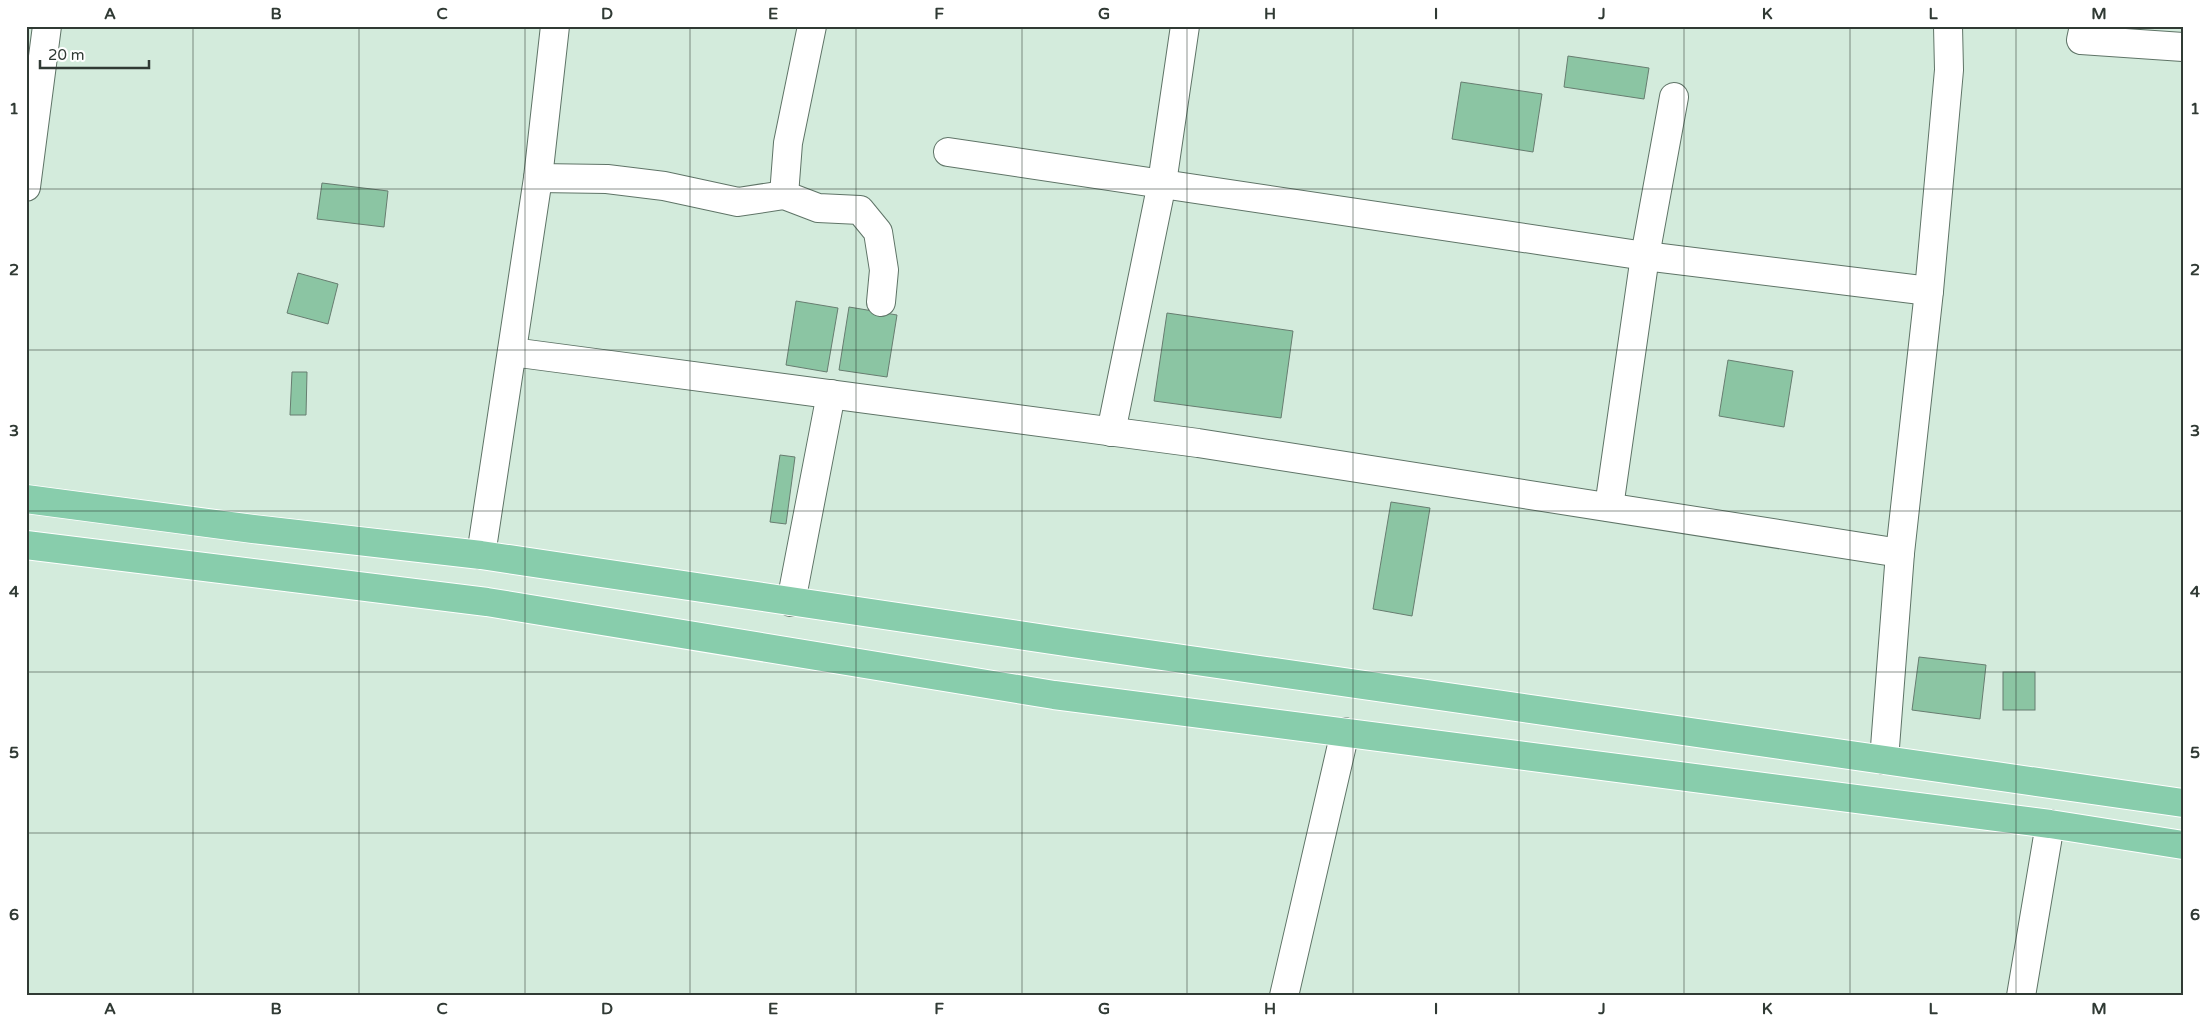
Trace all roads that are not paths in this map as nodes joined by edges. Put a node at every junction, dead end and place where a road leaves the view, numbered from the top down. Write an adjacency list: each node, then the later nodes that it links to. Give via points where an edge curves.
1 (48, 26): 12 (street)
2 (555, 26): 10 (street)
3 (812, 26): 13 (street, via 788,143)
4 (1185, 26): 11 (street)
5 (1948, 26): 15 (street, via 1949,70)
6 (2084, 26): 7 (street, via 2081,40)
7 (2183, 47)
8 (1674, 97): 14 (street)
9 (948, 152): 11 (street)
10 (538, 178): 13 (street, via 607,179 664,186 738,202); 17 (street)
11 (1162, 183): 14 (street); 19 (street)
12 (26, 187)
13 (784, 195): 16 (street, via 818,208 860,210 878,232 884,270)
14 (1646, 256): 15 (street); 21 (street)
15 (1929, 291): 23 (street)
16 (881, 302)
17 (512, 352): 18 (street); 24 (street)
18 (831, 394): 19 (street); 25 (street)
19 (1111, 432): 21 (street)
20 (26, 499): 24 (main road)
21 (1609, 507): 23 (street)
22 (26, 546): 26 (main road, via 487,602 1054,695)
23 (1900, 553): 27 (street)
24 (481, 555): 25 (main road)
25 (791, 602): 27 (main road)
26 (1345, 732): 29 (main road); 31 (street)
27 (1884, 760): 28 (main road)
28 (2183, 803)
29 (2050, 824): 30 (main road); 32 (street)
30 (2183, 845)
31 (1284, 996)
32 (2021, 996)

